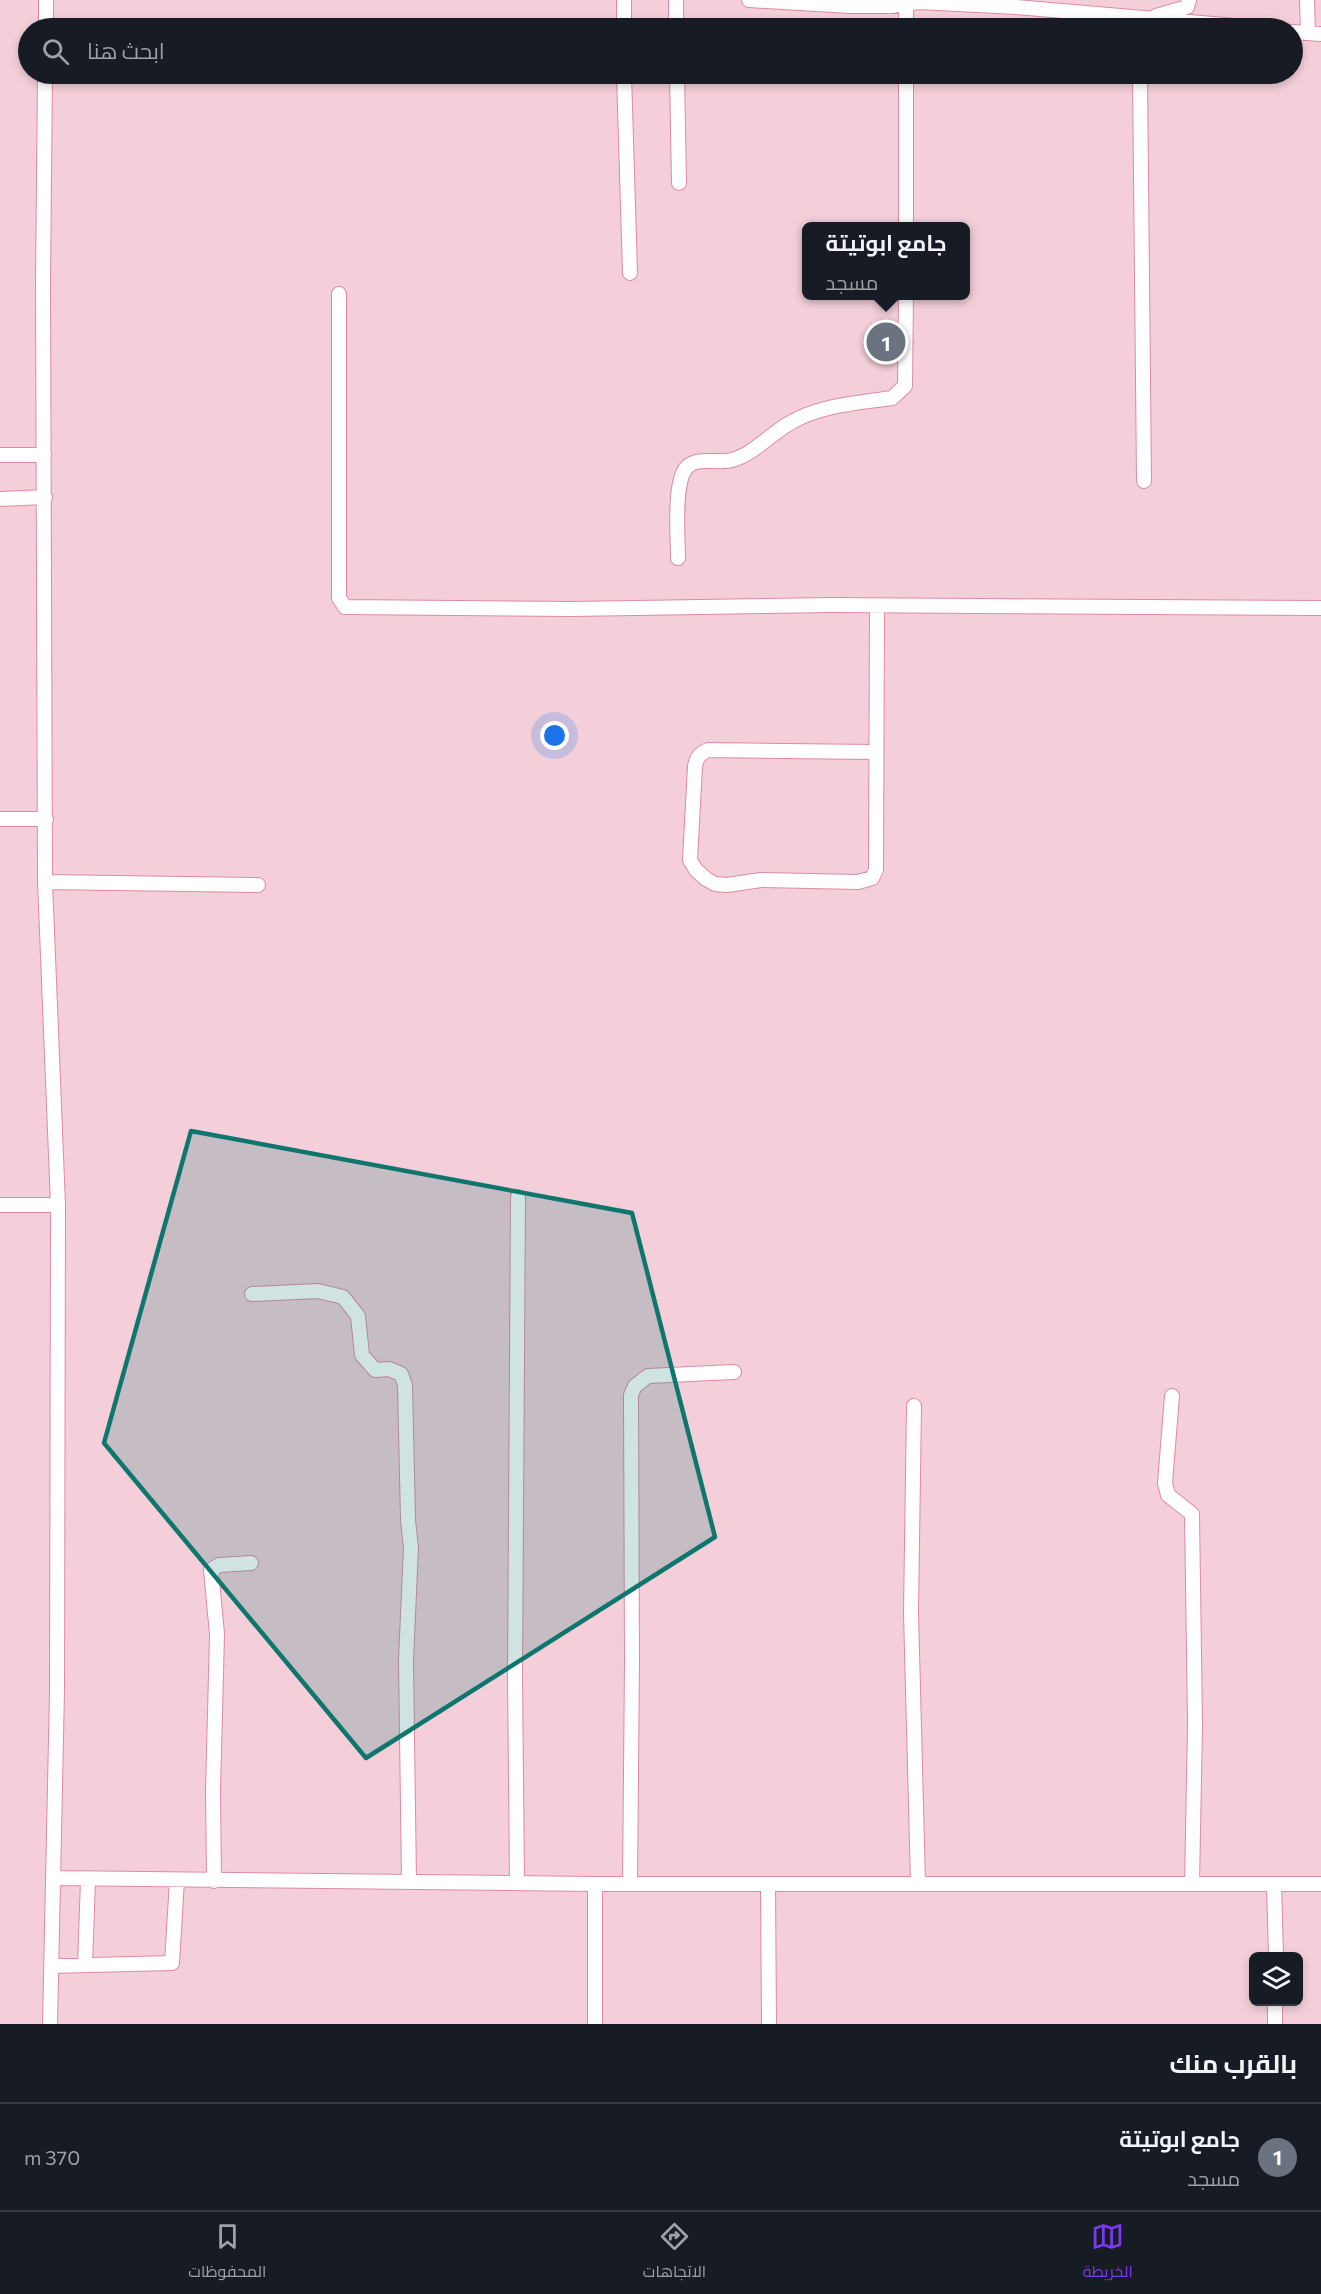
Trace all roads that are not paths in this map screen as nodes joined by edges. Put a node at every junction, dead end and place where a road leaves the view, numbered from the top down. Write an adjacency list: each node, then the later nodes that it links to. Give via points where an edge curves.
1 (46, 0): 9 (street)
2 (624, 0): 10 (street)
3 (676, 0): 11 (street)
4 (749, 0): 7 (street, via 860,6)
5 (1189, 0): 14 (street, via 1187,7)
6 (1307, 0): 15 (street)
7 (906, 2): 8 (street); 12 (street)
8 (995, 3): 13 (street)
9 (46, 18)
10 (624, 18)
11 (676, 18)
12 (906, 18)
13 (1113, 18)
14 (1153, 18)
15 (1314, 34)
16 (45, 84): 27 (street)
17 (624, 84): 23 (street)
18 (677, 84): 21 (street)
19 (906, 84): 22 (street)
20 (1140, 84): 28 (street)
21 (679, 183)
22 (906, 222)
23 (630, 273)
24 (339, 294): 32 (street, via 339,598 345,607)
25 (906, 300): 31 (street, via 905,386 900,392 892,398 812,412 789,423 748,453 731,460 696,462 686,467 679,486)
26 (0, 455): 27 (street)
27 (44, 455): 29 (street)
28 (1144, 481)
29 (45, 497): 30 (street); 36 (street)
30 (0, 499)
31 (678, 558)
32 (878, 606): 33 (street); 34 (street)
33 (1321, 608)
34 (875, 752): 34 (street, via 873,878 858,882 761,880 727,885 715,884 696,870 690,860 691,819 694,766 702,753)
35 (0, 819): 36 (street)
36 (46, 819): 37 (street)
37 (45, 882): 38 (street); 41 (street)
38 (258, 885)
39 (518, 1197): 52 (street, via 514,1675)
40 (0, 1205): 41 (street)
41 (58, 1205): 47 (street)
42 (252, 1294): 51 (street, via 318,1291 343,1296 358,1316 362,1355 375,1370 389,1369 401,1374 405,1385 411,1548 406,1660)
43 (734, 1372): 54 (street, via 648,1376 635,1386 631,1395)
44 (1172, 1396): 57 (street, via 1165,1483 1168,1495 1192,1514)
45 (914, 1406): 56 (street, via 911,1612)
46 (251, 1563): 50 (street, via 219,1565 211,1570 217,1634)
47 (54, 1878): 48 (street); 62 (street)
48 (87, 1880): 49 (street); 61 (street)
49 (177, 1880): 50 (street); 61 (street, via 172,1963)
50 (214, 1881): 51 (street)
51 (409, 1882): 52 (street)
52 (517, 1883): 53 (street)
53 (595, 1884): 54 (street); 65 (street)
54 (630, 1884): 55 (street)
55 (768, 1884): 56 (street); 66 (street)
56 (918, 1884): 57 (street)
57 (1192, 1884): 58 (street)
58 (1274, 1884): 59 (street); 60 (street)
59 (1321, 1884)
60 (1276, 1952)
61 (85, 1965): 62 (street)
62 (51, 1966): 64 (street)
63 (1275, 2006): 67 (street)
64 (50, 2024)
65 (595, 2024)
66 (769, 2024)
67 (1275, 2024)

